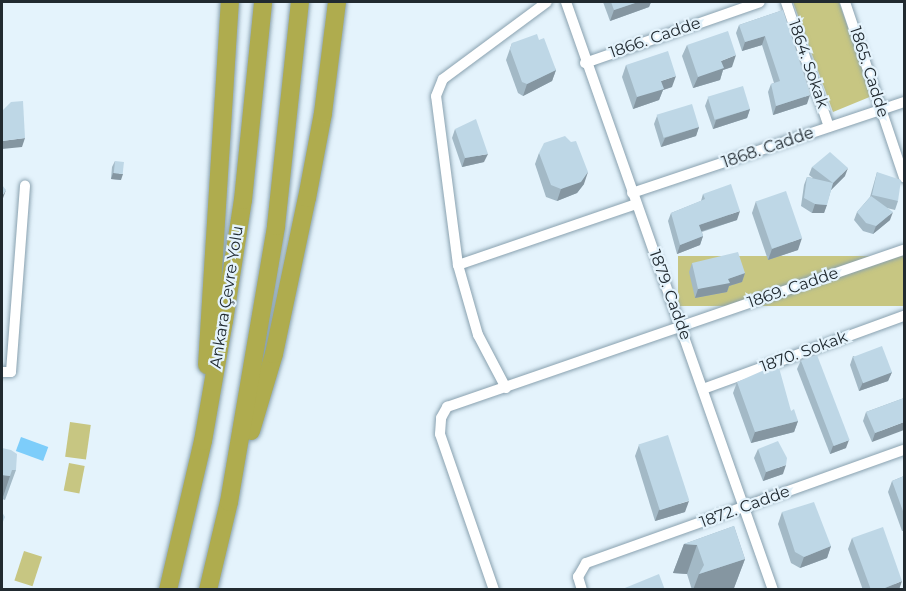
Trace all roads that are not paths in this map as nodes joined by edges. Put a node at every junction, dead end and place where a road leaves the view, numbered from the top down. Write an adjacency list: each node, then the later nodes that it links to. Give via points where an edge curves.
1 (230, 2): 24 (highway)
2 (263, 2): 24 (highway, Ankara Çevre Yolu, via 243,200)
3 (300, 2): 26 (highway, via 276,226)
4 (337, 2): 26 (highway, via 323,113 274,354)
5 (547, 2): 18 (street, via 443,79 438,91 436,108)
6 (566, 2): 10 (street, 1879. Cadde)
7 (760, 2): 10 (street, 1866. Cadde)
8 (786, 2): 13 (street, 1864. Sokak)
9 (845, 2): 12 (street, 1865. Cadde)
10 (585, 63): 16 (street, 1879. Cadde)
11 (904, 102): 12 (street, 1868. Cadde)
12 (882, 111): 13 (street, 1868. Cadde); 14 (street, 1865. Cadde)
13 (829, 127): 16 (street, 1868. Cadde)
14 (904, 177)
15 (24, 186): 21 (street)
16 (634, 199): 18 (street, 1868. Cadde); 20 (street, 1879. Cadde)
17 (904, 250): 20 (street, 1869. Cadde)
18 (458, 265): 22 (street, via 478,335)
19 (904, 316): 23 (street, 1870. Sokak)
20 (681, 327): 22 (street, 1869. Cadde); 23 (street, 1879. Cadde)
21 (6, 372)
22 (506, 388): 30 (street, 1869. Cadde, via 447,407 439,423)
23 (703, 389): 27 (street, 1879. Cadde)
24 (203, 441): 28 (highway, Ankara Çevre Yolu)
25 (904, 450): 27 (street, 1872. Cadde)
26 (229, 502): 29 (highway)
27 (746, 506): 31 (street, 1872. Cadde, via 586,563 578,576); 32 (street, 1879. Cadde)
28 (168, 590)
29 (208, 590)
30 (494, 590)
31 (582, 590)
32 (772, 590)

